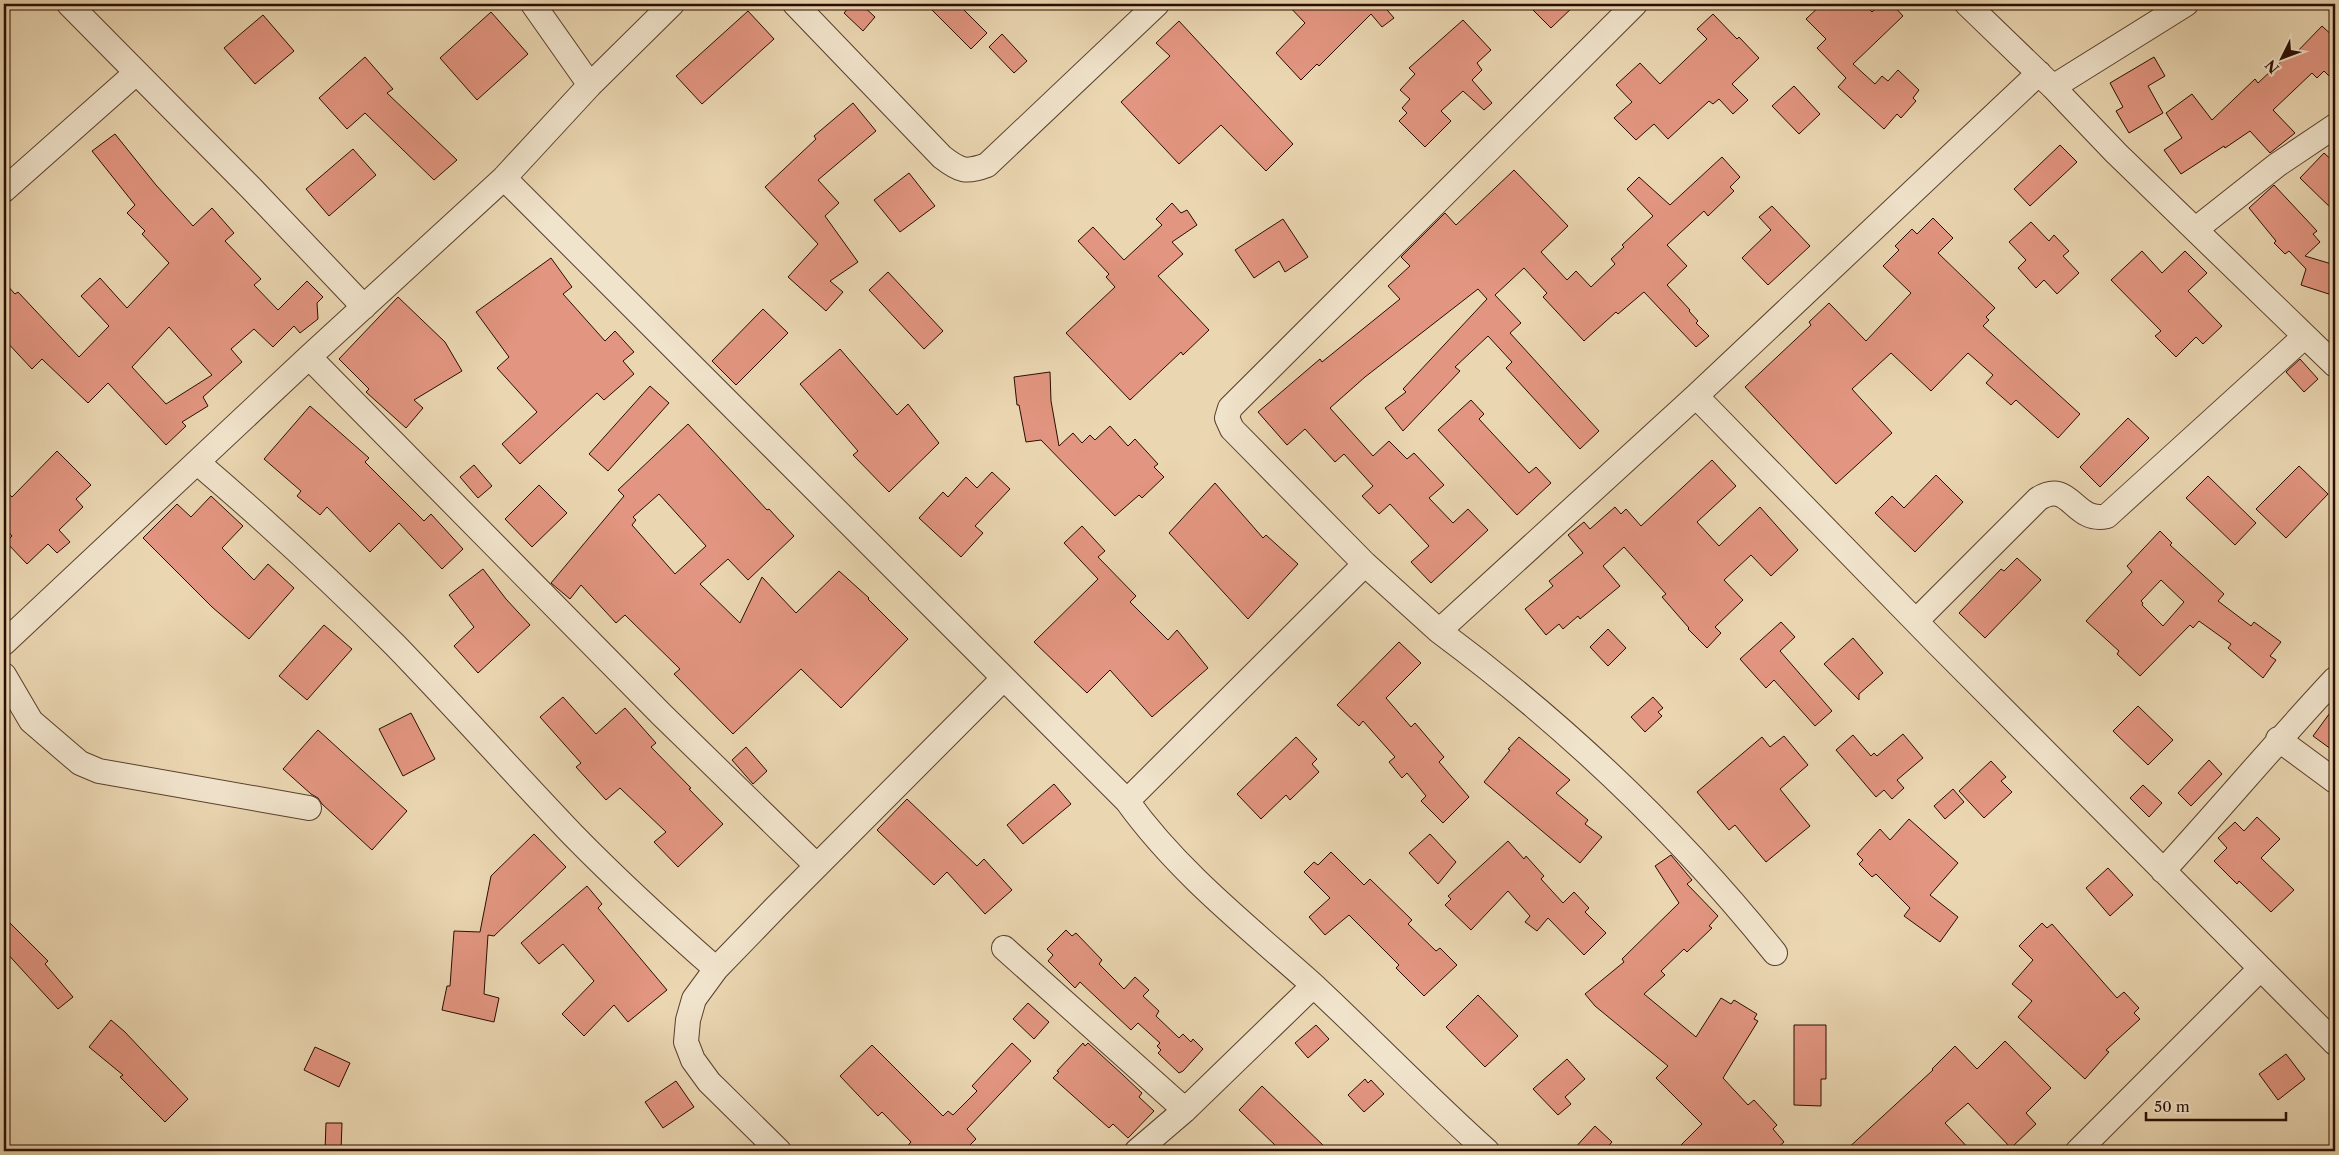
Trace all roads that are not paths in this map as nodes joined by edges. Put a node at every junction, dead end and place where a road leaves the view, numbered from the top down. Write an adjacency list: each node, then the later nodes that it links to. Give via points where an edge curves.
1 (69, 4): 9 (street)
2 (533, 4): 11 (street)
3 (672, 4): 11 (street)
4 (795, 4): 5 (street, via 942,157 956,168 971,171 987,165)
5 (1157, 4)
6 (1635, 4): 22 (street, via 1230,408 1227,418 1232,429)
7 (1967, 4): 10 (street)
8 (2186, 4): 10 (street)
9 (136, 73): 14 (street); 16 (street)
10 (2046, 80): 15 (street); 20 (street)
11 (590, 85): 13 (street)
12 (2335, 126): 15 (street, via 2277,165)
13 (504, 178): 16 (street); 27 (street)
14 (4, 190)
15 (2196, 229): 17 (street)
16 (364, 306): 18 (street)
17 (2305, 336): 19 (street); 23 (street, via 2107,516 2087,515 2060,494 2049,492 2038,499)
18 (309, 356): 21 (street); 33 (street, via 662,715)
19 (2334, 361)
20 (1696, 396): 23 (street); 24 (street)
21 (198, 463): 25 (street); 37 (street, via 273,527 347,599 574,835)
22 (1365, 564): 24 (street); 31 (street)
23 (1916, 621): 34 (street)
24 (1439, 631): 36 (street, via 1501,677 1652,815 1726,893)
25 (4, 644)
26 (4, 676): 32 (street, via 31,722 80,763 100,771)
27 (1003, 679): 31 (street); 33 (street)
28 (2335, 679): 29 (street)
29 (2278, 739): 30 (street); 34 (street)
30 (2335, 781)
31 (1127, 801): 39 (street, via 1180,865)
32 (309, 808)
33 (817, 866): 37 (street)
34 (2163, 872): 38 (street)
35 (1004, 948): 41 (street)
36 (1775, 953)
37 (716, 969): 42 (street, via 694,999 686,1042 693,1060 709,1082)
38 (2260, 969): 40 (street); 45 (street)
39 (1313, 986): 41 (street); 44 (street)
40 (2335, 1043)
41 (1185, 1110): 43 (street)
42 (779, 1151)
43 (1137, 1151)
44 (1487, 1151)
45 (2078, 1151)

